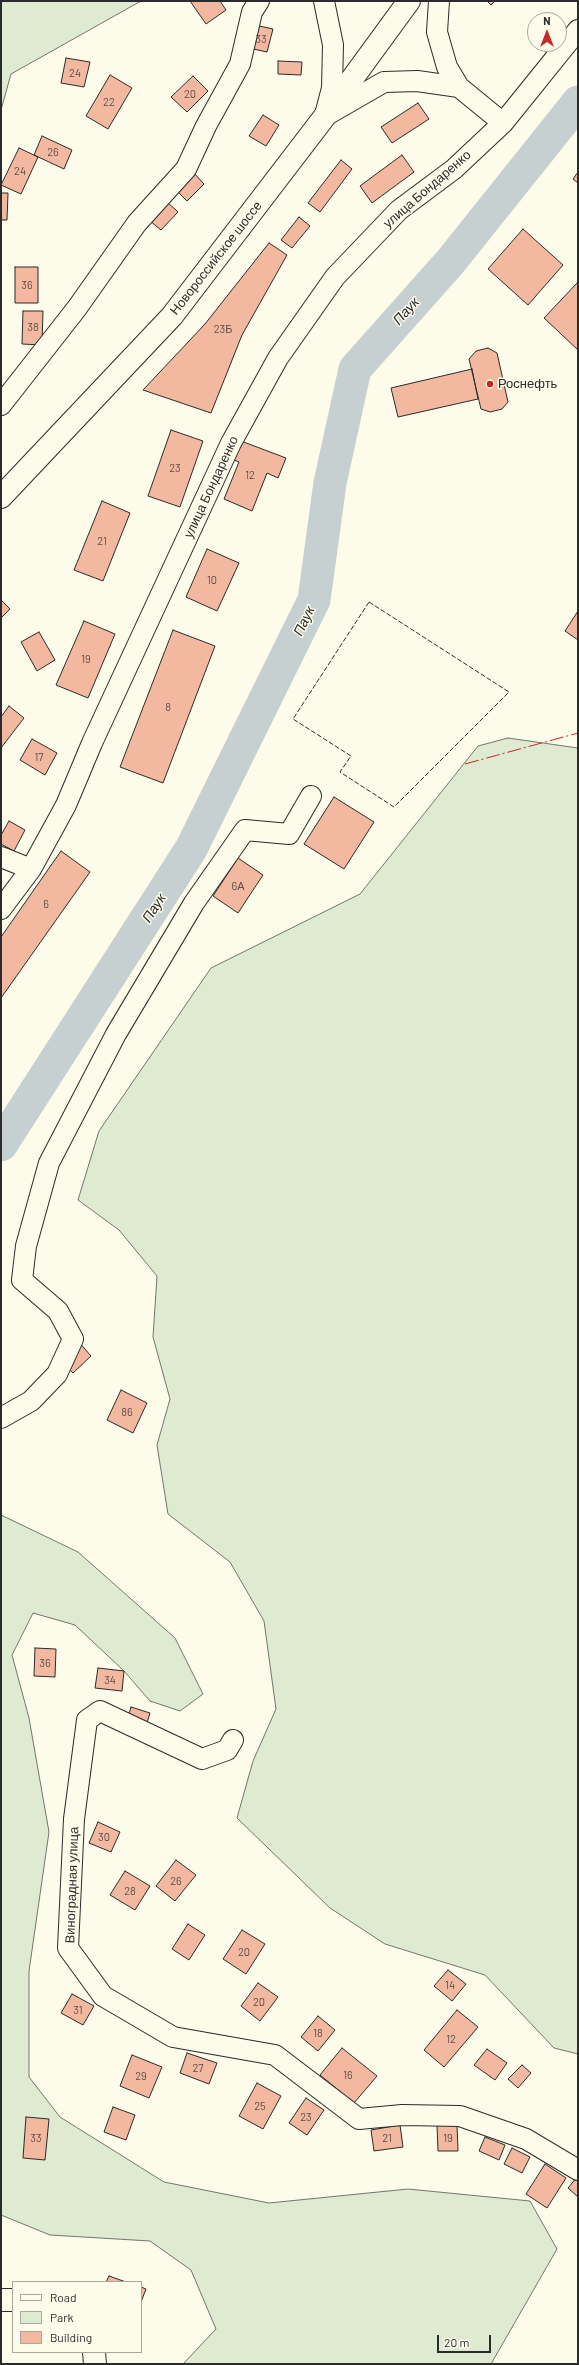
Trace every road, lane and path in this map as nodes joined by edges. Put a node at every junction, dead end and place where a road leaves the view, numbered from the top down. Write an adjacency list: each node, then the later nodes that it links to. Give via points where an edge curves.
1 (259, 1): 9 (street, via 252,12 240,64 186,169 137,223 77,308)
2 (324, 1): 7 (street, via 333,46 332,88)
3 (409, 1): 7 (main road, Новороссийское шоссе)
4 (439, 1): 6 (street, via 437,32 447,67)
5 (578, 30): 8 (street, улица Бондаренко)
6 (459, 88): 7 (street, via 417,81 384,82); 8 (street)
7 (325, 116): 10 (main road, Новороссийское шоссе, via 172,316)
8 (503, 123): 13 (street, улица Бондаренко, via 454,168 399,210 335,277 278,358 231,443 92,743 66,805)
9 (1, 405)
10 (1, 497)
11 (311, 796): 15 (street, via 289,834 245,830 194,903 116,1034 49,1163 26,1246 22,1280 58,1311 73,1339 57,1374 31,1401)
12 (1, 858): 13 (street)
13 (31, 868): 14 (street, улица Бондаренко)
14 (1, 910)
15 (1, 1418)
16 (233, 1740): 17 (street, Виноградная улица, via 227,1750 202,1759 100,1711 87,1720 74,1819 68,1948 104,1996 173,2037 275,2055 359,2119 402,2115 460,2116 526,2139)
17 (578, 2170)
18 (1, 2300): 19 (main road)
19 (12, 2300)
20 (94, 2353): 21 (main road)
21 (95, 2364)

